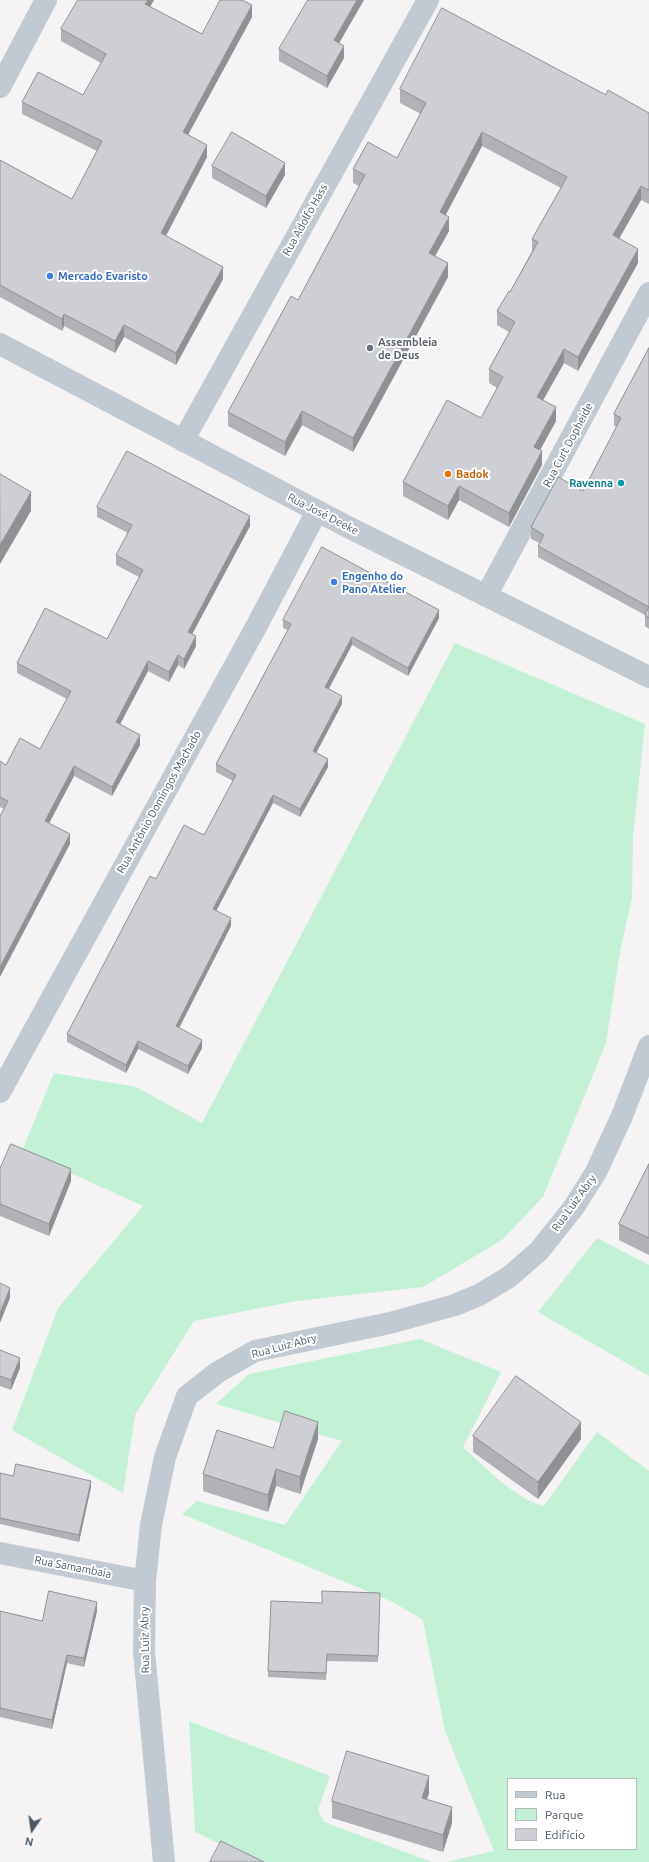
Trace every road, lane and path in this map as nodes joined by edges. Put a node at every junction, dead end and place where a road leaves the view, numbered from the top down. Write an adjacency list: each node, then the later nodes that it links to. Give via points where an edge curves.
1 (46, 0): 3 (street)
2 (428, 0): 6 (street, Rua Adolfo Hass)
3 (0, 87)
4 (649, 293): 8 (street, Rua Curt Dopheide)
5 (0, 344): 6 (street, Rua José Deeke)
6 (183, 441): 7 (street, Rua José Deeke)
7 (317, 511): 8 (street, Rua José Deeke); 11 (street, Rua Antônio Domingos Machado)
8 (486, 596): 9 (street, Rua José Deeke)
9 (649, 677)
10 (649, 1046): 13 (street, Rua Luiz Abry, via 622,1116 596,1172 574,1207 539,1251 509,1277 480,1295 454,1306 390,1323 255,1352 218,1372 187,1396 165,1457 151,1525)
11 (0, 1092)
12 (0, 1553): 13 (street, Rua Samambaia)
13 (145, 1581): 14 (street, Rua Luiz Abry, via 144,1652)
14 (164, 1862)

